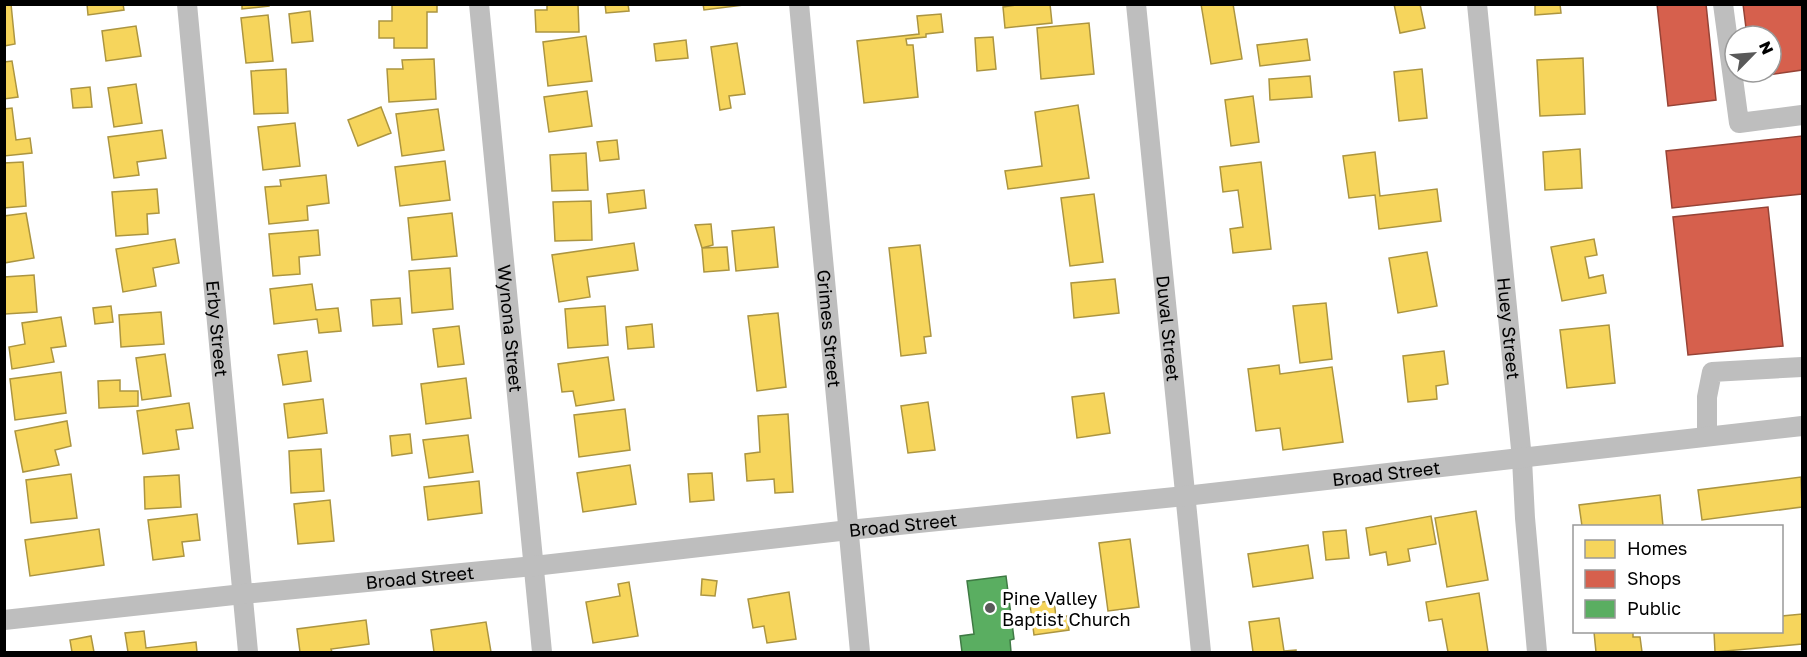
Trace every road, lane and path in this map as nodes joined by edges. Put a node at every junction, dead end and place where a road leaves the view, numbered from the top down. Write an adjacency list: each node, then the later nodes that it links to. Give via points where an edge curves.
1 (187, 4): 15 (street, Erby Street)
2 (479, 4): 14 (street, Wynona Street)
3 (799, 4): 13 (street, Grimes Street)
4 (1136, 4): 12 (street, Duval Street)
5 (1477, 4): 11 (street, Huey Street)
6 (1723, 4): 7 (street, via 1740,123)
7 (1803, 115)
8 (1803, 367): 10 (street, via 1712,372 1707,397)
9 (1803, 426): 10 (street, Broad Street)
10 (1707, 436): 11 (street, Broad Street)
11 (1522, 459): 12 (street, Broad Street); 21 (street, Huey Street)
12 (1185, 496): 13 (street, Broad Street); 20 (street, Duval Street)
13 (849, 530): 14 (street, Broad Street); 19 (street, Grimes Street)
14 (534, 566): 15 (street, Broad Street); 18 (street, Wynona Street)
15 (243, 594): 16 (street, Broad Street); 17 (street, Erby Street)
16 (4, 620)
17 (248, 652)
18 (542, 652)
19 (860, 652)
20 (1201, 652)
21 (1537, 652)

